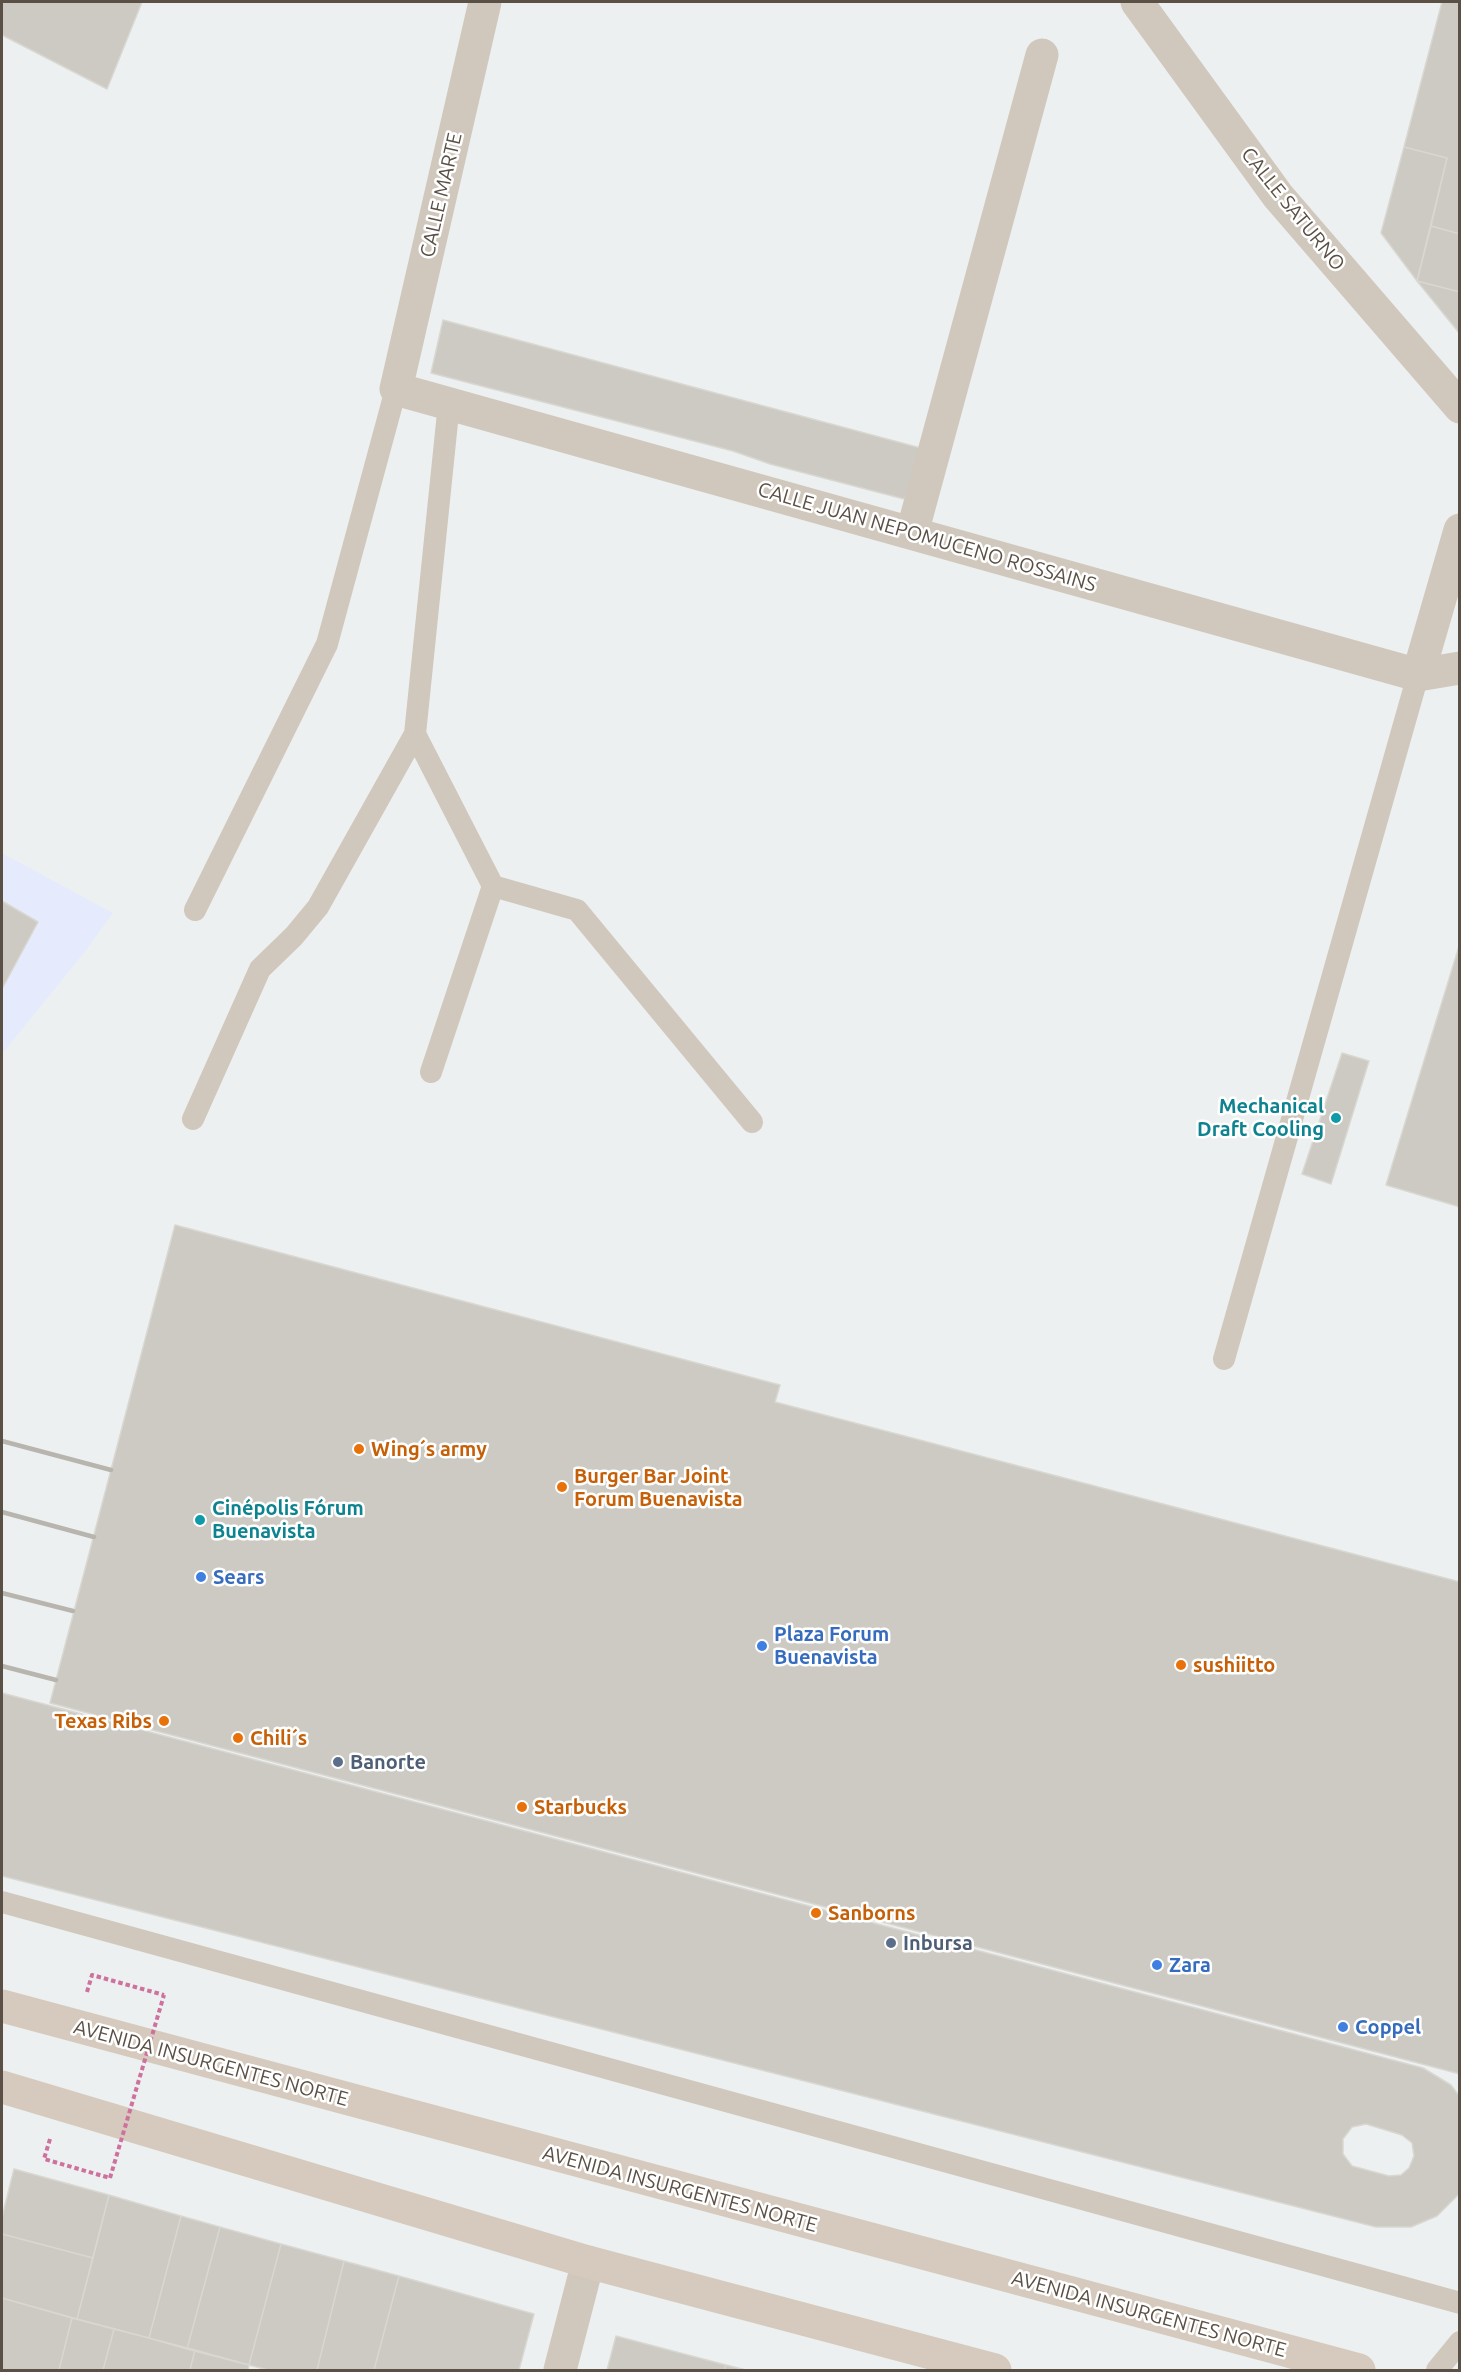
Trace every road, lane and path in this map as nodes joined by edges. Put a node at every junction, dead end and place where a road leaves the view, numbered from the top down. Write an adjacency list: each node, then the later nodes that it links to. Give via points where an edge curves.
1 (485, 2): 4 (street, CALLE MARTE)
2 (1137, 2): 6 (street, CALLE SATURNO, via 1278,196)
3 (1042, 55): 8 (street)
4 (396, 389): 5 (street, CALLE JUAN NEPOMUCENO ROSSAINS); 13 (lane, via 327,644)
5 (449, 403): 8 (street, CALLE JUAN NEPOMUCENO ROSSAINS); 11 (lane)
6 (1460, 407)
7 (1460, 530): 10 (street)
8 (912, 533): 10 (street, CALLE JUAN NEPOMUCENO ROSSAINS)
9 (1460, 668): 10 (street, CALLE JUAN NEPOMUCENO ROSSAINS)
10 (1418, 675): 17 (lane)
11 (415, 734): 12 (lane); 15 (lane, via 318,907 260,969)
12 (493, 885): 14 (lane); 16 (lane, via 577,910)
13 (195, 910)
14 (431, 1072)
15 (193, 1119)
16 (752, 1122)
17 (1224, 1359)
18 (2, 1902): 24 (lane)
19 (92, 1975): 22 (path, bridge, via 164,1995 110,2178)
20 (2, 2007): 28 (main road, AVENIDA INSURGENTES NORTE)
21 (2, 2087): 23 (main road)
22 (44, 2159)
23 (588, 2262): 26 (street); 27 (main road)
24 (1460, 2303)
25 (1460, 2342): 29 (lane)
26 (560, 2370)
27 (995, 2370)
28 (1359, 2370)
29 (1437, 2370)

